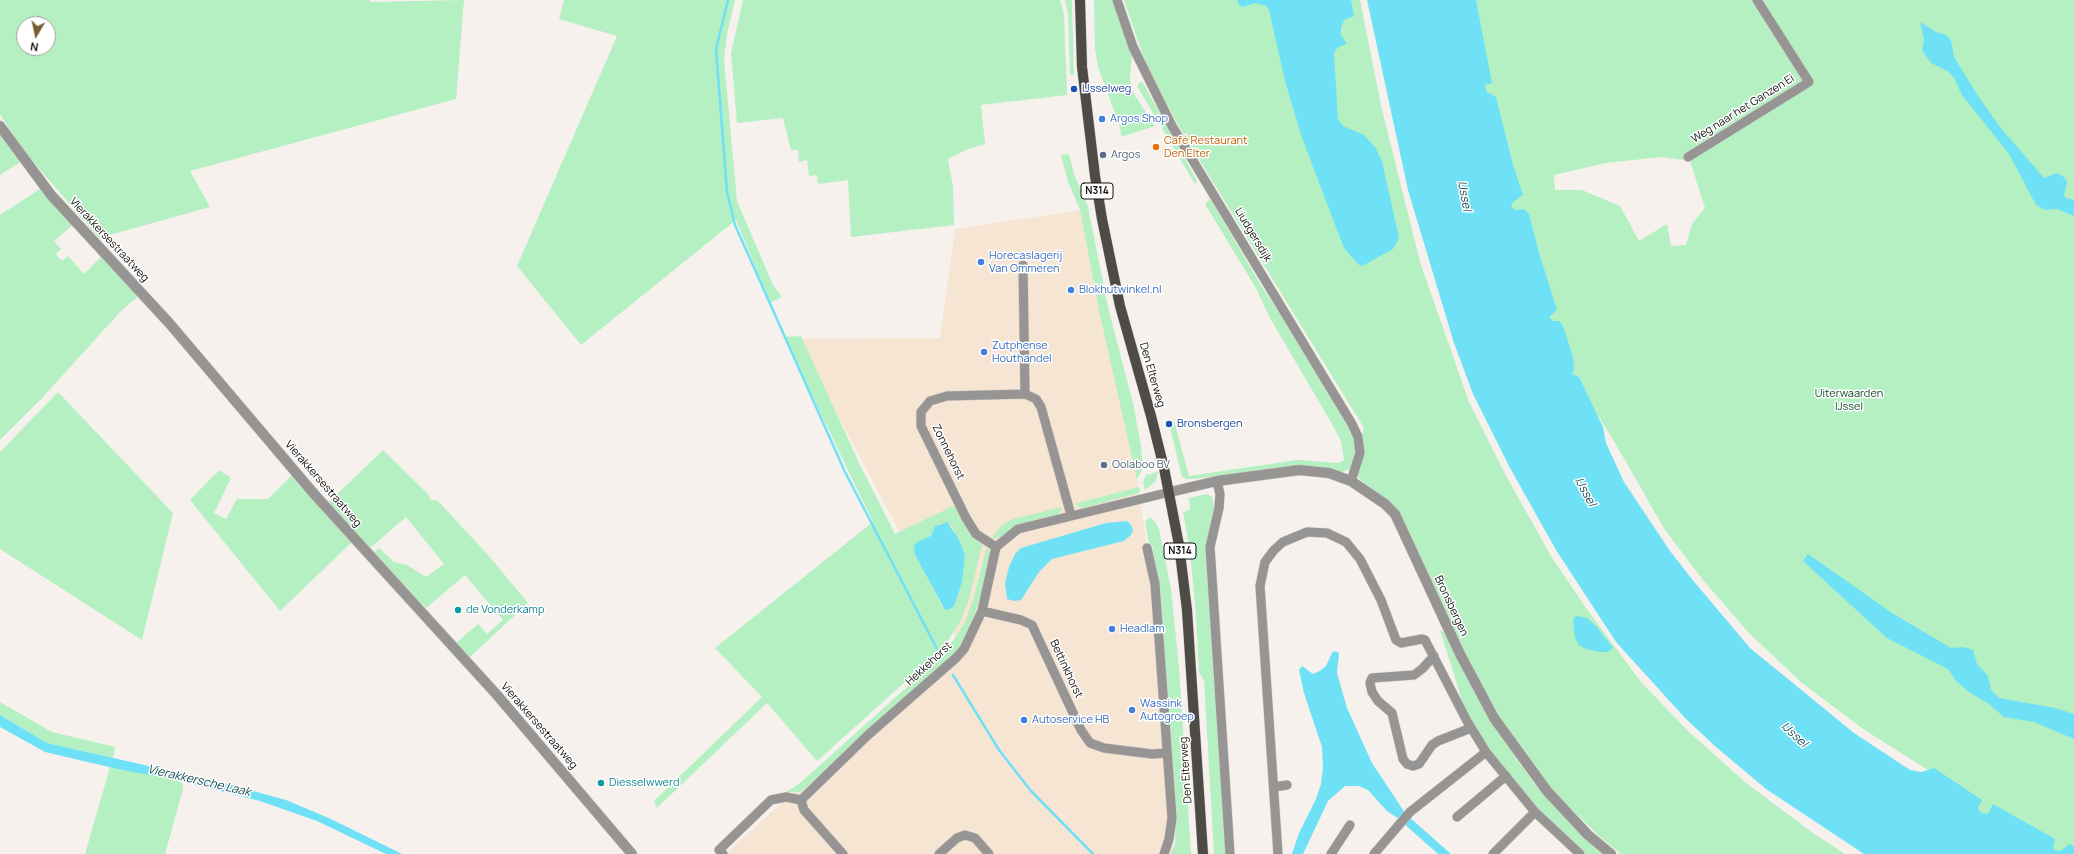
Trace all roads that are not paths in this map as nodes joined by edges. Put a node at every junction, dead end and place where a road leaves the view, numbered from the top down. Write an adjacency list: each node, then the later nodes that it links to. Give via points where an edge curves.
1 (1080, 0): 10 (main road, Den Elterweg / N314, via 1082,67 1094,176 1120,306 1152,416)
2 (1117, 0): 8 (street, Liudgersdijk, via 1133,47 1172,126 1352,424 1358,438 1360,453)
3 (1757, 0): 5 (street, Weg naar het Ganzen Ei, via 1809,82)
4 (0, 126): 27 (street, Vierakkersestraatweg, via 51,195 170,324 315,495 497,695)
5 (1688, 157)
6 (1023, 265): 7 (street)
7 (1025, 394): 11 (street, via 1036,399 1041,407); 12 (street, Zonnehorst, via 947,396 930,401 921,412 921,426 966,518 976,534)
8 (1351, 481): 9 (street, Bronsbergen, via 1329,473 1299,470); 40 (street, Bronsbergen, via 1372,494 1395,514 1460,654 1494,718 1512,745 1547,791 1588,835)
9 (1217, 482): 10 (street, Bronsbergen); 34 (street, via 1220,494 1219,508 1210,547)
10 (1170, 492): 11 (street); 33 (main road, Den Elterweg / N314, via 1187,610)
11 (1071, 515): 12 (street, via 1018,529)
12 (996, 547): 14 (street, Hekkehorst)
13 (1147, 548): 18 (street, via 1155,584)
14 (982, 611): 18 (street, Bettinkhorst, via 1032,625 1081,730 1090,743 1104,748); 22 (street, Hekkehorst, via 964,649 956,658 868,735)
15 (1434, 656): 16 (street); 16 (street, via 1414,675 1372,678 1370,684 1378,701 1392,713 1403,759 1413,766 1419,764 1438,741); 21 (street, via 1425,640 1401,643 1396,640 1381,600 1360,559 1346,542 1327,533 1307,532 1283,542 1265,562 1260,586)
16 (1471, 728): 17 (street)
17 (1486, 752): 19 (street); 37 (street, via 1410,812)
18 (1166, 754): 32 (street, via 1172,818)
19 (1506, 776): 23 (street); 24 (street)
20 (1287, 785): 21 (street)
21 (1274, 786): 35 (street)
22 (800, 800): 28 (street, via 786,797 771,800 719,850); 29 (street, via 804,810)
23 (1535, 812): 26 (street); 38 (street)
24 (1456, 817)
25 (1350, 825): 36 (street)
26 (1570, 851): 39 (street)
27 (632, 854)
28 (723, 854)
29 (843, 854)
30 (939, 854): 31 (street, via 957,838 965,835 975,838)
31 (989, 854)
32 (1164, 854)
33 (1203, 854)
34 (1230, 854)
35 (1278, 854)
36 (1331, 854)
37 (1374, 854)
38 (1493, 854)
39 (1580, 854)
40 (1611, 854)

